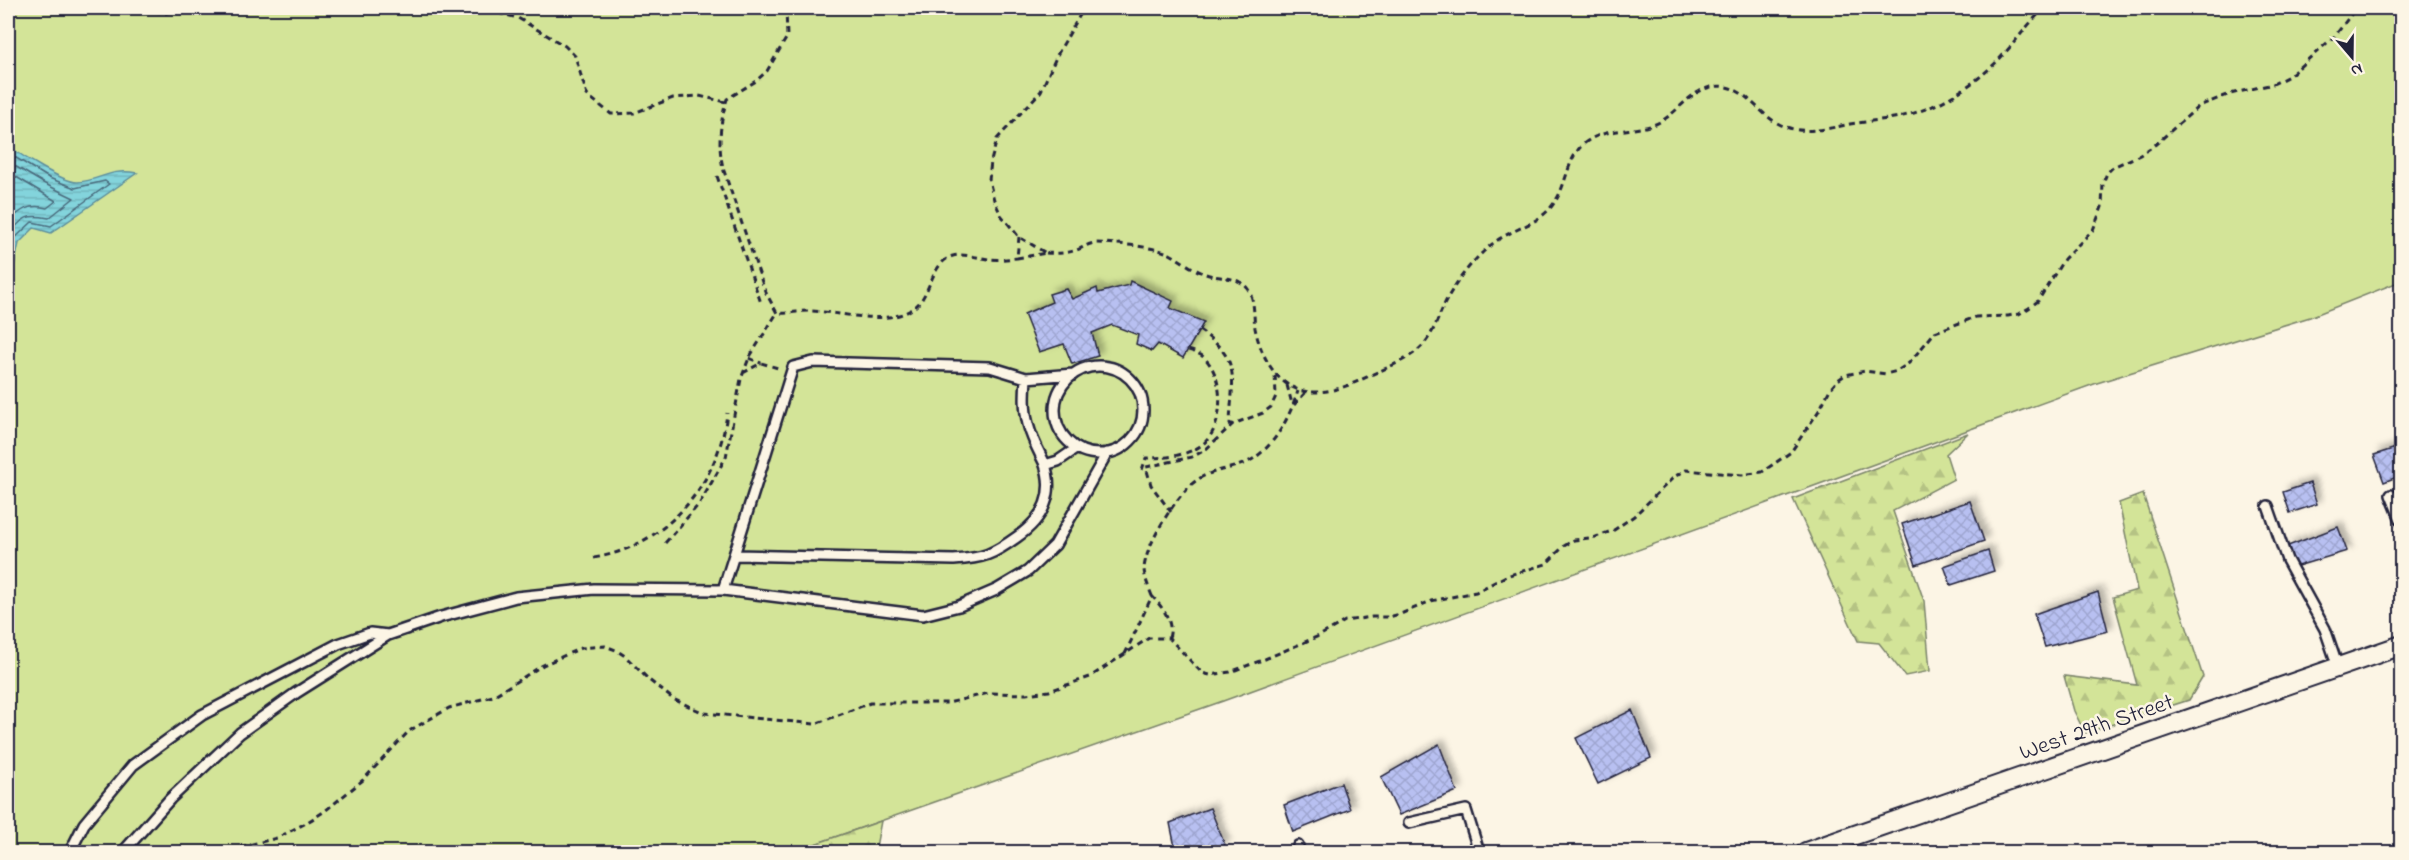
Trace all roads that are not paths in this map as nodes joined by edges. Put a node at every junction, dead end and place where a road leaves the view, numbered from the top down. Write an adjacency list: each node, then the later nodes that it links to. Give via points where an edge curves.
1 (1073, 374): 2 (lane); 3 (lane, via 1059,391 1055,412 1058,427); 4 (lane, via 1100,366 1114,369 1136,387 1142,400 1141,421 1131,440)
2 (1026, 378): 5 (lane, via 1028,424); 9 (lane, via 990,367 813,362 793,367)
3 (1077, 448): 4 (lane); 5 (lane)
4 (1107, 453): 10 (lane, via 1055,545 1028,571 959,606 923,615)
5 (1045, 465): 9 (lane, via 1049,494 1042,513 1027,530 983,558)
6 (2391, 495): 8 (lane)
7 (2268, 506): 13 (lane, via 2287,560 2325,629)
8 (2402, 522)
9 (735, 555): 10 (lane)
10 (723, 590): 11 (lane, via 594,589 516,597)
11 (388, 635): 15 (lane, via 370,633 339,644 202,715 133,765 84,824); 16 (lane, via 240,733 170,799)
12 (2402, 645): 13 (street, West 29th Street)
13 (2338, 667): 18 (street, West 29th Street)
14 (1409, 824): 17 (lane, via 1466,810)
15 (70, 852)
16 (123, 852)
17 (1479, 852)
18 (1806, 852)

